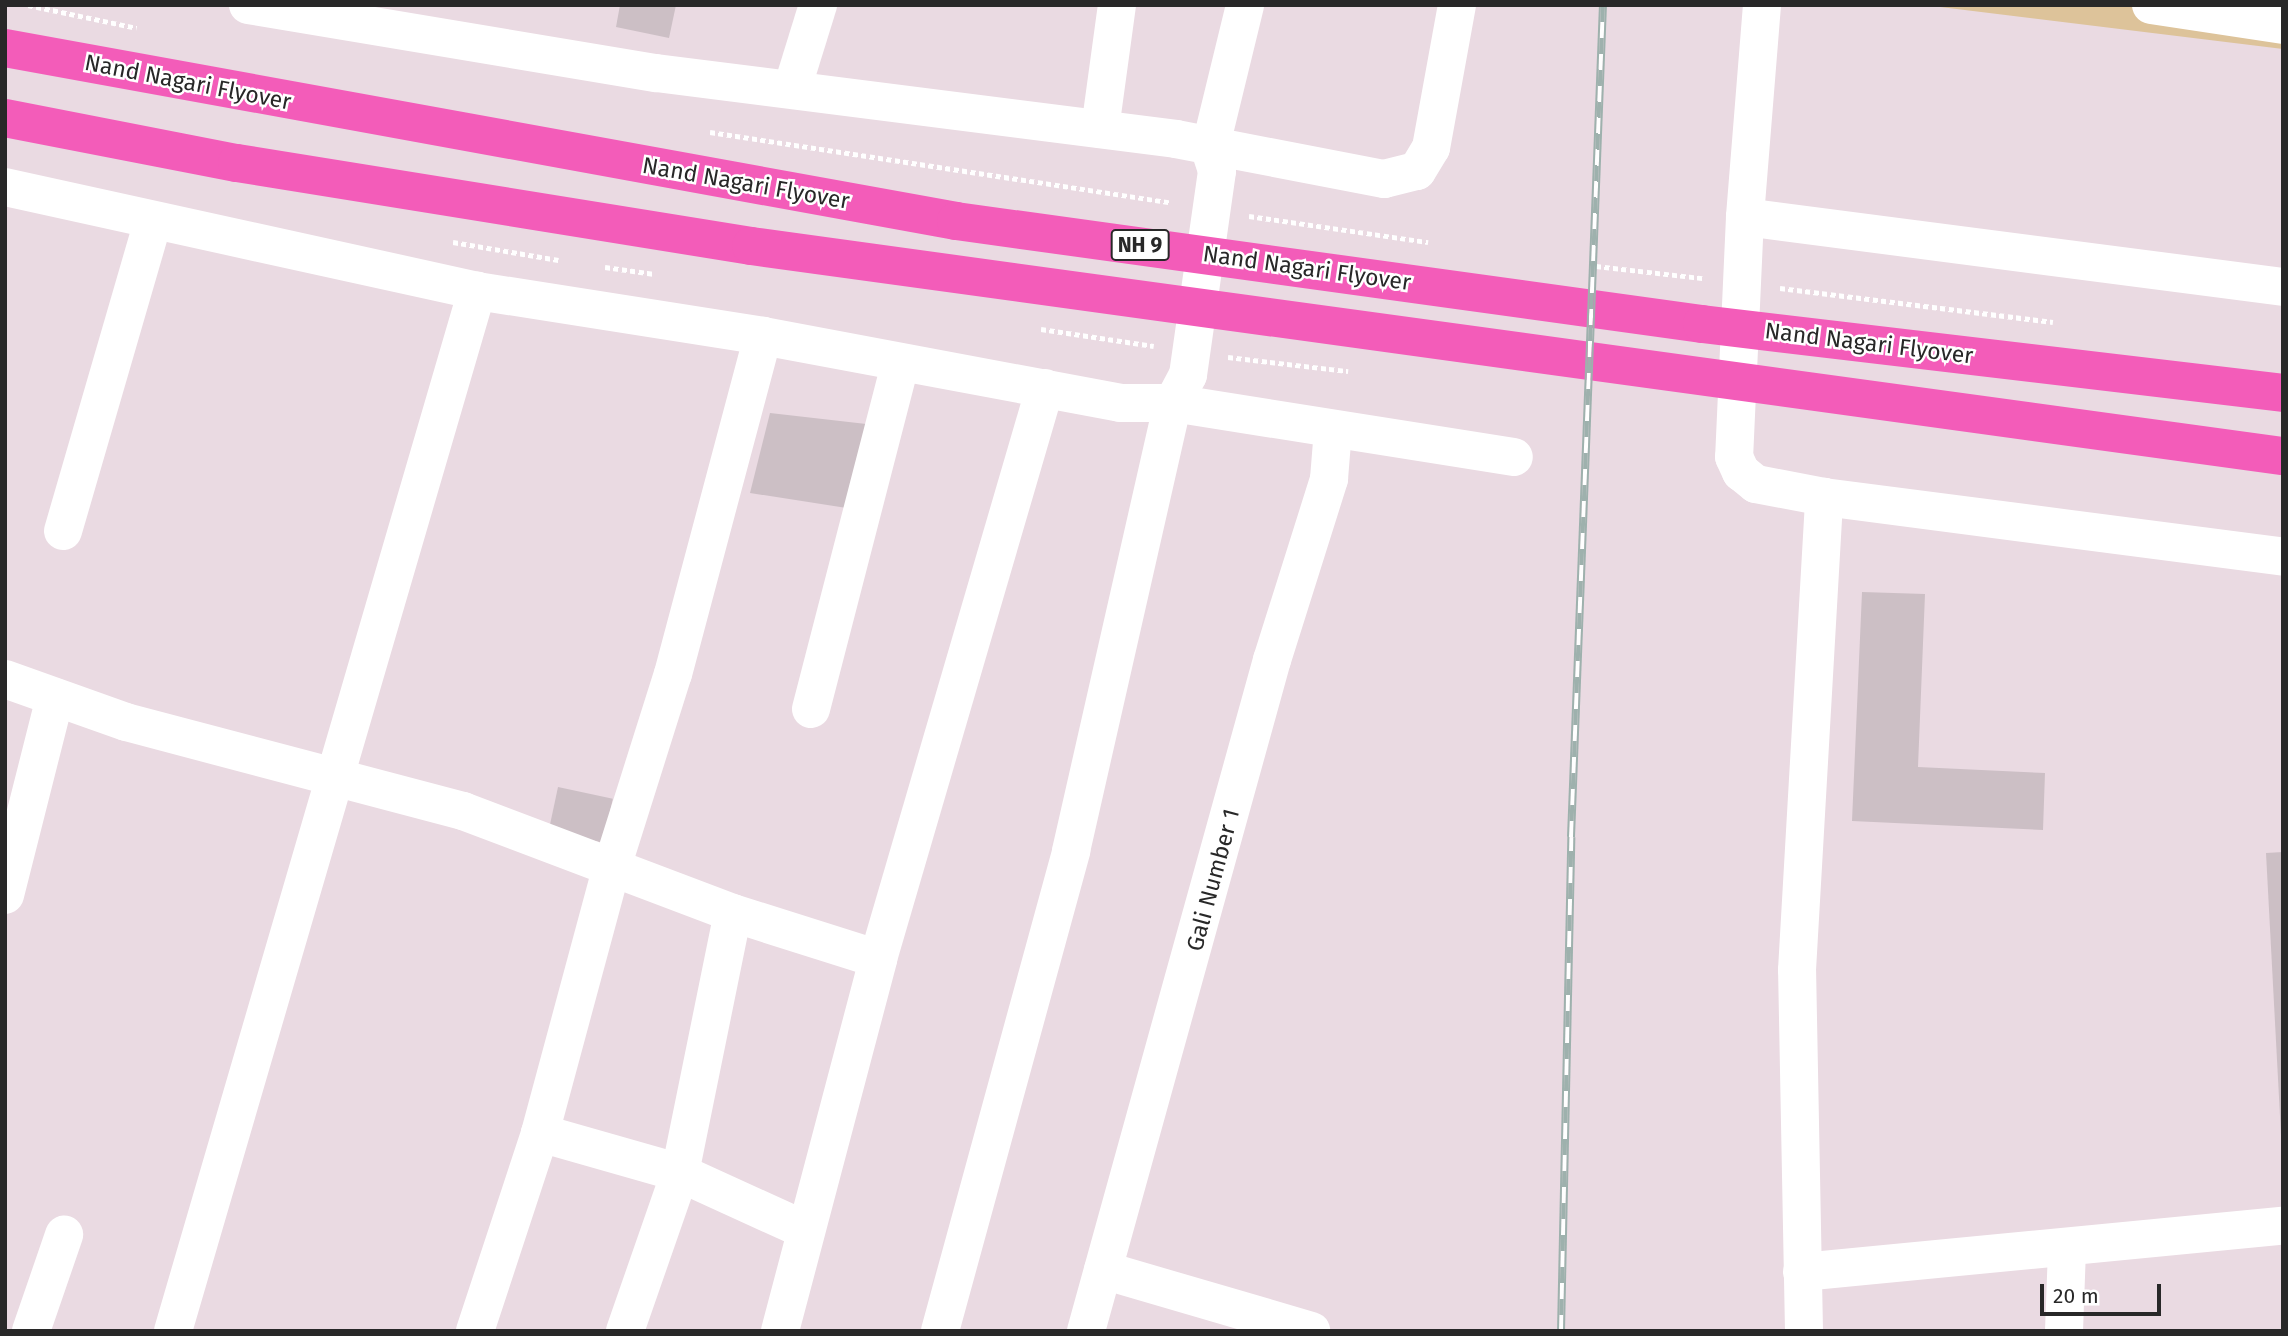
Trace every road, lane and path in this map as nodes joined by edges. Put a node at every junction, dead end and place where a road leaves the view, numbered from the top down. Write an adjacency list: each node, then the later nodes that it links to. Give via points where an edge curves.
1 (28, 5): 11 (path)
2 (248, 5): 9 (street)
3 (818, 5): 13 (street)
4 (1117, 5): 15 (street)
5 (1245, 5): 17 (street)
6 (1457, 5): 17 (street, via 1438,125 1417,170 1384,178)
7 (1762, 5): 21 (street)
8 (2151, 5): 10 (street)
9 (332, 14): 13 (street)
10 (2283, 25)
11 (151, 31)
12 (5, 48): 33 (highway, Nand Nagari Flyover / NH 9, via 956,221 1702,324)
13 (792, 89): 15 (street)
14 (5, 118): 36 (highway, NH 9, via 237,163 751,246)
15 (1100, 129): 17 (street)
16 (704, 132): 19 (path)
17 (1210, 149): 34 (street, via 1217,170 1188,375)
18 (5, 187): 22 (street)
19 (1186, 205)
20 (1239, 214): 23 (path)
21 (1745, 217): 27 (street); 38 (street, via 1734,457 1756,484)
22 (153, 222): 28 (street); 39 (street)
23 (1439, 244)
24 (1587, 265): 25 (path)
25 (1709, 279)
26 (1764, 286): 29 (path)
27 (2283, 288)
28 (477, 291): 30 (street); 44 (street)
29 (2064, 324)
30 (763, 336): 31 (street); 45 (street, via 673,674)
31 (900, 363): 32 (street); 43 (street)
32 (1045, 388): 34 (street, via 1120,403); 48 (street)
33 (2283, 393)
34 (1173, 403): 35 (street); 62 (street, via 1071,851)
35 (1333, 429): 37 (street); 55 (street, Gali Number 1, via 1329,479 1272,660)
36 (2283, 456)
37 (1514, 457)
38 (1824, 497): 40 (street); 56 (street, via 1797,970)
39 (63, 531)
40 (2283, 557)
41 (5, 679): 42 (street)
42 (55, 697): 44 (street); 46 (street)
43 (811, 709)
44 (335, 778): 45 (street, via 463,811); 58 (street)
45 (612, 867): 47 (street); 49 (street)
46 (5, 895)
47 (733, 913): 48 (street); 50 (street)
48 (878, 959): 52 (street)
49 (540, 1133): 50 (street); 59 (street)
50 (680, 1173): 52 (street); 60 (street)
51 (2283, 1226): 54 (street)
52 (805, 1230): 61 (street)
53 (64, 1235): 57 (street)
54 (2067, 1248): 56 (street); 66 (street)
55 (1103, 1270): 63 (street, Gali Number 1); 64 (street)
56 (1802, 1272): 65 (street)
57 (31, 1331)
58 (173, 1331)
59 (475, 1331)
60 (625, 1331)
61 (780, 1331)
62 (940, 1331)
63 (1086, 1331)
64 (1311, 1331)
65 (1804, 1331)
66 (2064, 1331)

